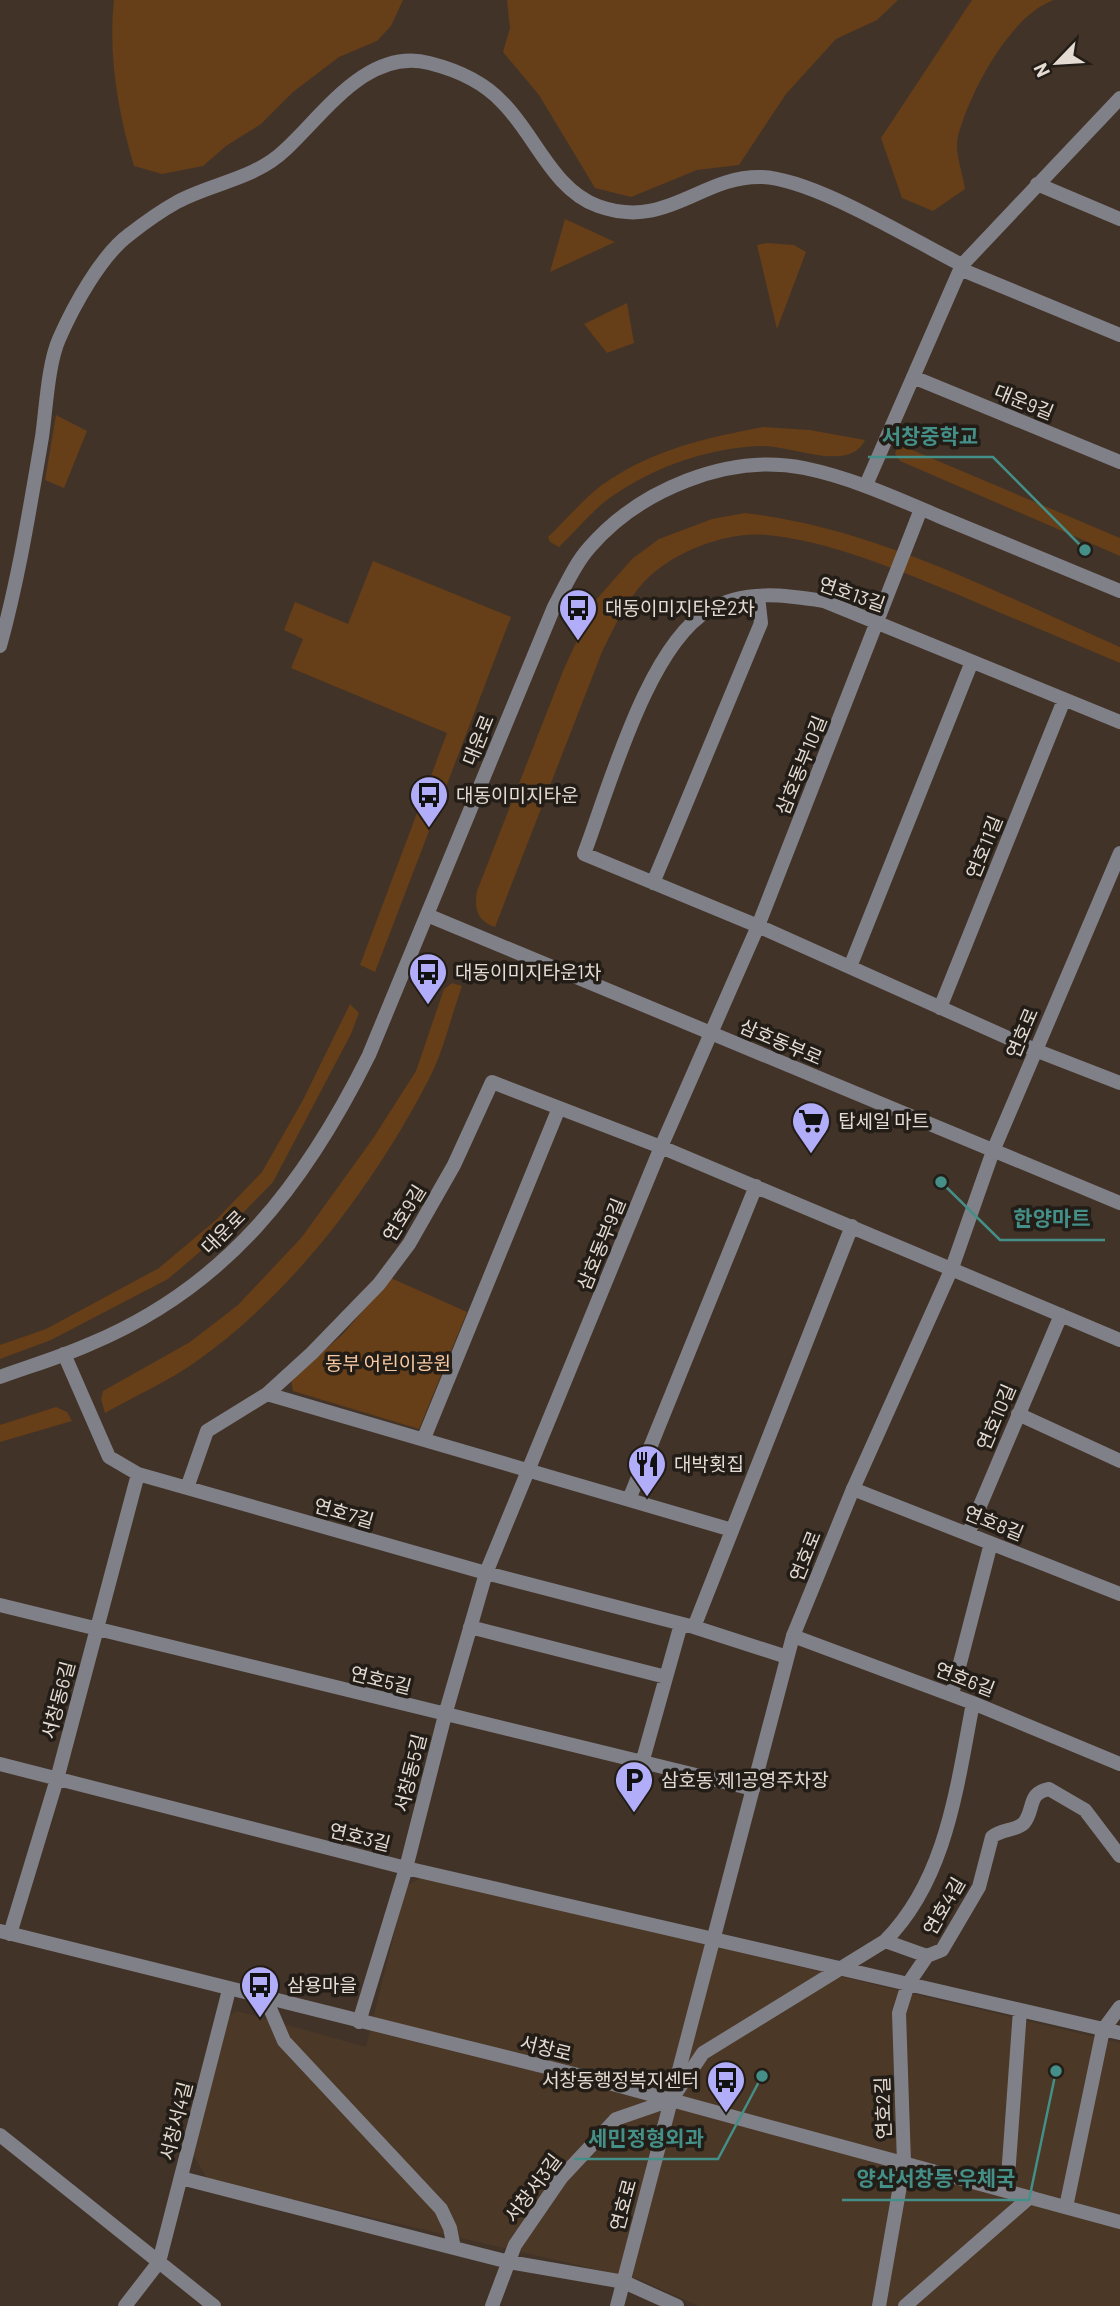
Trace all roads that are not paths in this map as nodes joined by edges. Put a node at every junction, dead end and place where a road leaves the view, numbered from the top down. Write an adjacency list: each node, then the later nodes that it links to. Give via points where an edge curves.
1 (1119, 101): 2 (street)
2 (1037, 184): 3 (street); 4 (street)
3 (1120, 219)
4 (961, 267): 5 (street); 6 (street); 13 (street, via 794,181 758,177 720,185 660,211 625,212 597,206 572,191 503,103 473,78 425,62 389,62 359,79 282,154 249,174 177,202 127,236 102,264 57,342 14,595)
5 (1120, 335)
6 (913, 377): 7 (street, 대운9길); 8 (street)
7 (1120, 462)
8 (866, 485): 9 (street, 대운로); 19 (street, 대운로, via 802,467 735,468 694,478 658,494 620,519 589,548 554,607)
9 (922, 509): 10 (street, 대운로); 12 (street, 삼호동부10길)
10 (1120, 591)
11 (758, 596): 12 (street, 연호13길, via 824,601); 18 (street, via 761,623); 18 (street, 연호13길, via 710,609 685,628 663,656 584,854)
12 (878, 622): 14 (street, 연호13길); 20 (street, 삼호동부10길)
13 (0, 646)
14 (971, 664): 15 (street, 연호13길); 21 (street)
15 (1064, 701): 16 (street, 연호13길); 22 (street, 연호11길)
16 (1120, 722)
17 (1120, 853): 24 (street, 연호로)
18 (653, 883): 20 (street)
19 (427, 915): 23 (street, 삼호동부로); 35 (street, 대운로, via 338,1118 280,1202 205,1278 132,1324)
20 (758, 926): 21 (street); 23 (street, 삼호동부10길)
21 (850, 967): 22 (street)
22 (940, 1008): 24 (street)
23 (710, 1033): 27 (street, 삼호동부9길); 28 (street, 삼호동부로)
24 (1035, 1050): 25 (street); 28 (street, 연호로)
25 (1120, 1083)
26 (559, 1108): 27 (street, 연호9길); 37 (street, 연호9길, via 492,1082 454,1165 410,1244 340,1326); 39 (street)
27 (662, 1147): 29 (street, 연호9길); 41 (street, 삼호동부9길)
28 (993, 1151): 30 (street, 삼호동부로); 32 (street, 연호로)
29 (756, 1186): 31 (street, 연호9길); 45 (street)
30 (1120, 1203)
31 (852, 1226): 32 (street, 연호9길); 46 (street)
32 (952, 1268): 33 (street); 44 (street, 연호로)
33 (1060, 1315): 34 (street); 38 (street, 연호10길)
34 (1120, 1340)
35 (64, 1354): 36 (street, 대운로); 42 (street, 연호7길, via 109,1457)
36 (0, 1377)
37 (267, 1394): 39 (street); 43 (street, 연호9길, via 207,1432)
38 (1018, 1414): 40 (street); 47 (street, 연호10길)
39 (424, 1438): 41 (street)
40 (1120, 1461)
41 (529, 1470): 45 (street); 49 (street, 삼호동부9길)
42 (138, 1474): 43 (street, 연호7길); 54 (street, 서창동6길)
43 (187, 1488): 49 (street, 연호7길)
44 (853, 1489): 47 (street, 연호8길); 55 (street, 연호로)
45 (630, 1497): 46 (street)
46 (732, 1530): 52 (street)
47 (968, 1534): 48 (street, 연호8길)
48 (991, 1543): 50 (street, 연호8길); 58 (street)
49 (486, 1573): 52 (street, 연호7길); 53 (street, 서창동5길)
50 (1120, 1594)
51 (0, 1605): 54 (street, 연호5길)
52 (687, 1626): 56 (street, 연호7길); 57 (street)
53 (470, 1627): 57 (street); 60 (street, 서창동5길)
54 (96, 1631): 60 (street, 연호5길); 64 (street, 서창동6길)
55 (793, 1636): 56 (street, 연호로); 58 (street, 연호6길)
56 (787, 1657): 65 (street, 연호로)
57 (666, 1677): 61 (street)
58 (952, 1694): 59 (street, 연호6길)
59 (973, 1703): 63 (street, 연호6길); 70 (street, 연호4길, via 952,1810 938,1852 907,1919)
60 (444, 1715): 61 (street, 연호5길); 67 (street, 서창동5길)
61 (642, 1763): 65 (street, 연호5길)
62 (0, 1764): 64 (street, 연호3길)
63 (1120, 1764)
64 (58, 1779): 67 (street, 연호3길); 68 (street, 서창동6길)
65 (752, 1789): 69 (street, 연호로)
66 (1120, 1856): 71 (street, 연호4길, via 1086,1810 1049,1789 1039,1791 1026,1821 992,1837 979,1887 942,1950)
67 (406, 1868): 69 (street, 연호3길); 78 (street, 서창동5길)
68 (5, 1933): 74 (street, 서창로)
69 (713, 1939): 72 (street); 81 (street, 연호로)
70 (885, 1941): 71 (street, 연호4길); 72 (street, 연호4길)
71 (927, 1956): 73 (street, 연호2길)
72 (840, 1969): 73 (street); 81 (street, 연호4길, via 704,2053)
73 (908, 1984): 77 (street); 83 (street, 연호2길, via 899,2013)
74 (229, 1990): 75 (street, 서창로); 84 (street, 서창서4길)
75 (266, 1999): 78 (street, 서창로); 89 (street, via 284,2041 441,2209)
76 (1120, 2007): 79 (street)
77 (1020, 2010): 79 (street); 85 (street)
78 (359, 2022): 81 (street, 서창로)
79 (1103, 2029): 80 (street); 87 (street)
80 (1120, 2034)
81 (671, 2100): 83 (street, 서창로); 91 (street, 서창서3길, via 616,2119 561,2178 515,2245); 92 (street, 연호로)
82 (0, 2135): 90 (street)
83 (904, 2163): 85 (street, 서창로); 98 (street, 연호2길)
84 (181, 2178): 89 (street); 90 (street, 서창서4길)
85 (1007, 2190): 86 (street, 서창로)
86 (1030, 2197): 87 (street, 서창로); 99 (street)
87 (1066, 2207): 88 (street, 서창로)
88 (1120, 2222)
89 (454, 2248): 91 (street)
90 (159, 2262): 93 (street, 서창서4길); 94 (street)
91 (509, 2262): 92 (street); 95 (street, 서창서3길)
92 (624, 2282): 96 (street, 연호로); 97 (street)
93 (125, 2306)
94 (214, 2306)
95 (492, 2306)
96 (617, 2306)
97 (677, 2306)
98 (879, 2306)
99 (905, 2306)

